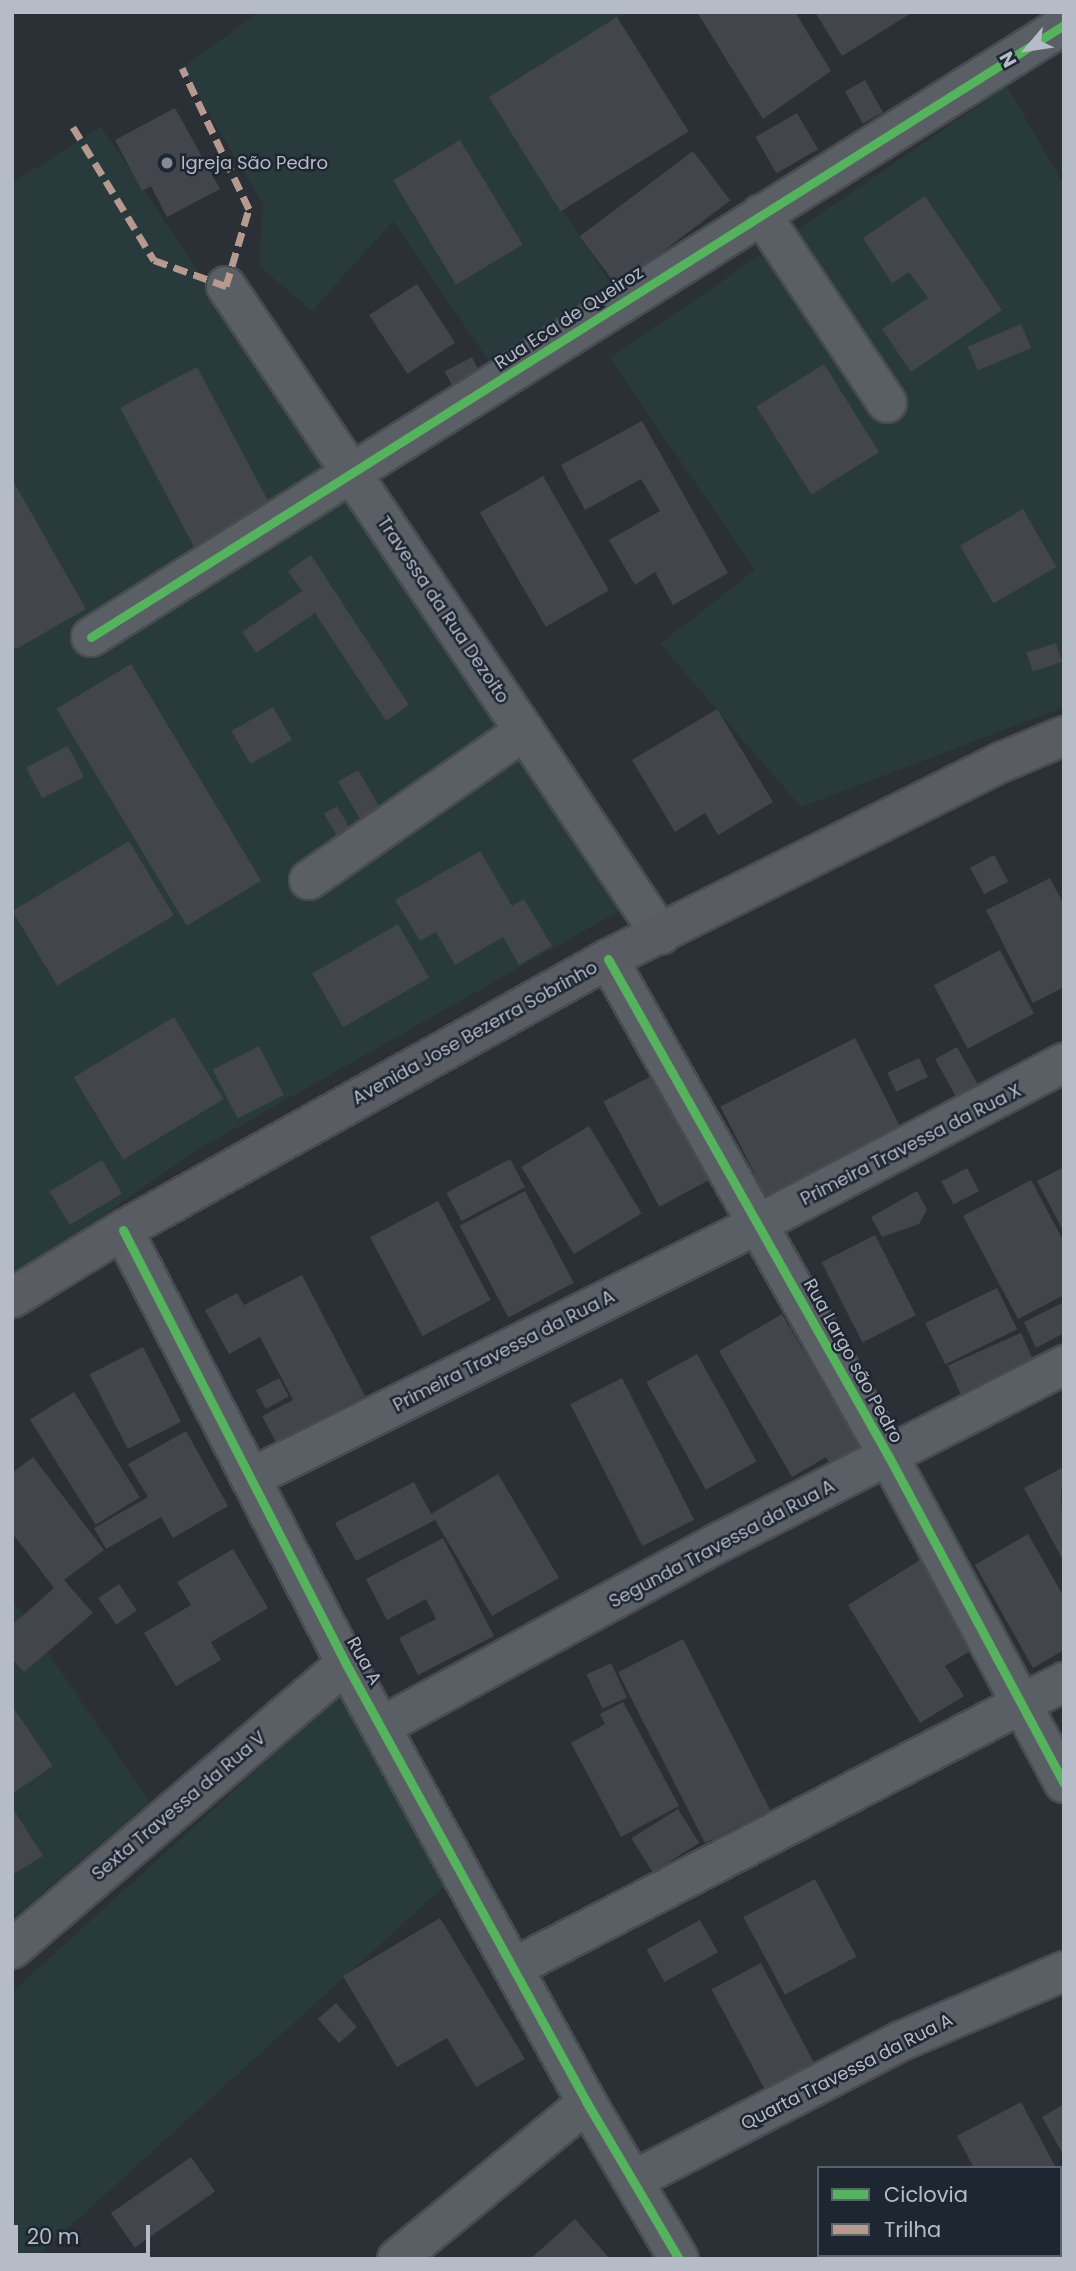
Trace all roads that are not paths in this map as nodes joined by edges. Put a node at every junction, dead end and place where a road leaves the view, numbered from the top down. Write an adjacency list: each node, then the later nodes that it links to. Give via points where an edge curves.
1 (1064, 25): 2 (street, Rua Eca de Queiroz)
2 (761, 214): 4 (street); 5 (street, Rua Eca de Queiroz)
3 (226, 286): 5 (street, Travessa da Rua Dezoito)
4 (887, 404)
5 (354, 475): 6 (street, Rua Eca de Queiroz); 7 (street, Travessa da Rua Dezoito)
6 (91, 637)
7 (524, 732): 9 (street); 10 (street, Travessa da Rua Dezoito)
8 (1064, 736): 10 (main road, Avenida Jose Bezerra Sobrinho, via 1002,762)
9 (309, 880)
10 (661, 935): 11 (main road, Avenida Jose Bezerra Sobrinho)
11 (608, 959): 13 (street, Rua Largo são Pedro); 14 (main road, Avenida Jose Bezerra Sobrinho)
12 (1064, 1063): 13 (street, Primeira Travessa da Rua X)
13 (758, 1224): 17 (street, Rua Largo são Pedro); 18 (street, Primeira Travessa da Rua A)
14 (123, 1230): 15 (main road, Avenida Jose Bezerra Sobrinho); 18 (street, Rua A)
15 (12, 1298)
16 (1064, 1365): 17 (street, Segunda Travessa da Rua A)
17 (889, 1457): 21 (street, Rua Largo são Pedro); 22 (street, Segunda Travessa da Rua A, via 722,1541)
18 (251, 1478): 19 (street, Rua A)
19 (346, 1664): 22 (street, Rua A); 24 (street, Sexta Travessa da Rua V)
20 (1064, 1682): 21 (street)
21 (1020, 1705): 23 (street, Rua Largo são Pedro); 25 (street)
22 (382, 1726): 25 (street, Rua A)
23 (1064, 1783)
24 (12, 1949)
25 (513, 1968): 27 (street, Rua A)
26 (1064, 1971): 28 (street, Quarta Travessa da Rua A, via 901,2040)
27 (587, 2103): 28 (street, Rua A); 29 (street)
28 (634, 2180): 30 (street, Rua A)
29 (397, 2259)
30 (679, 2259)

